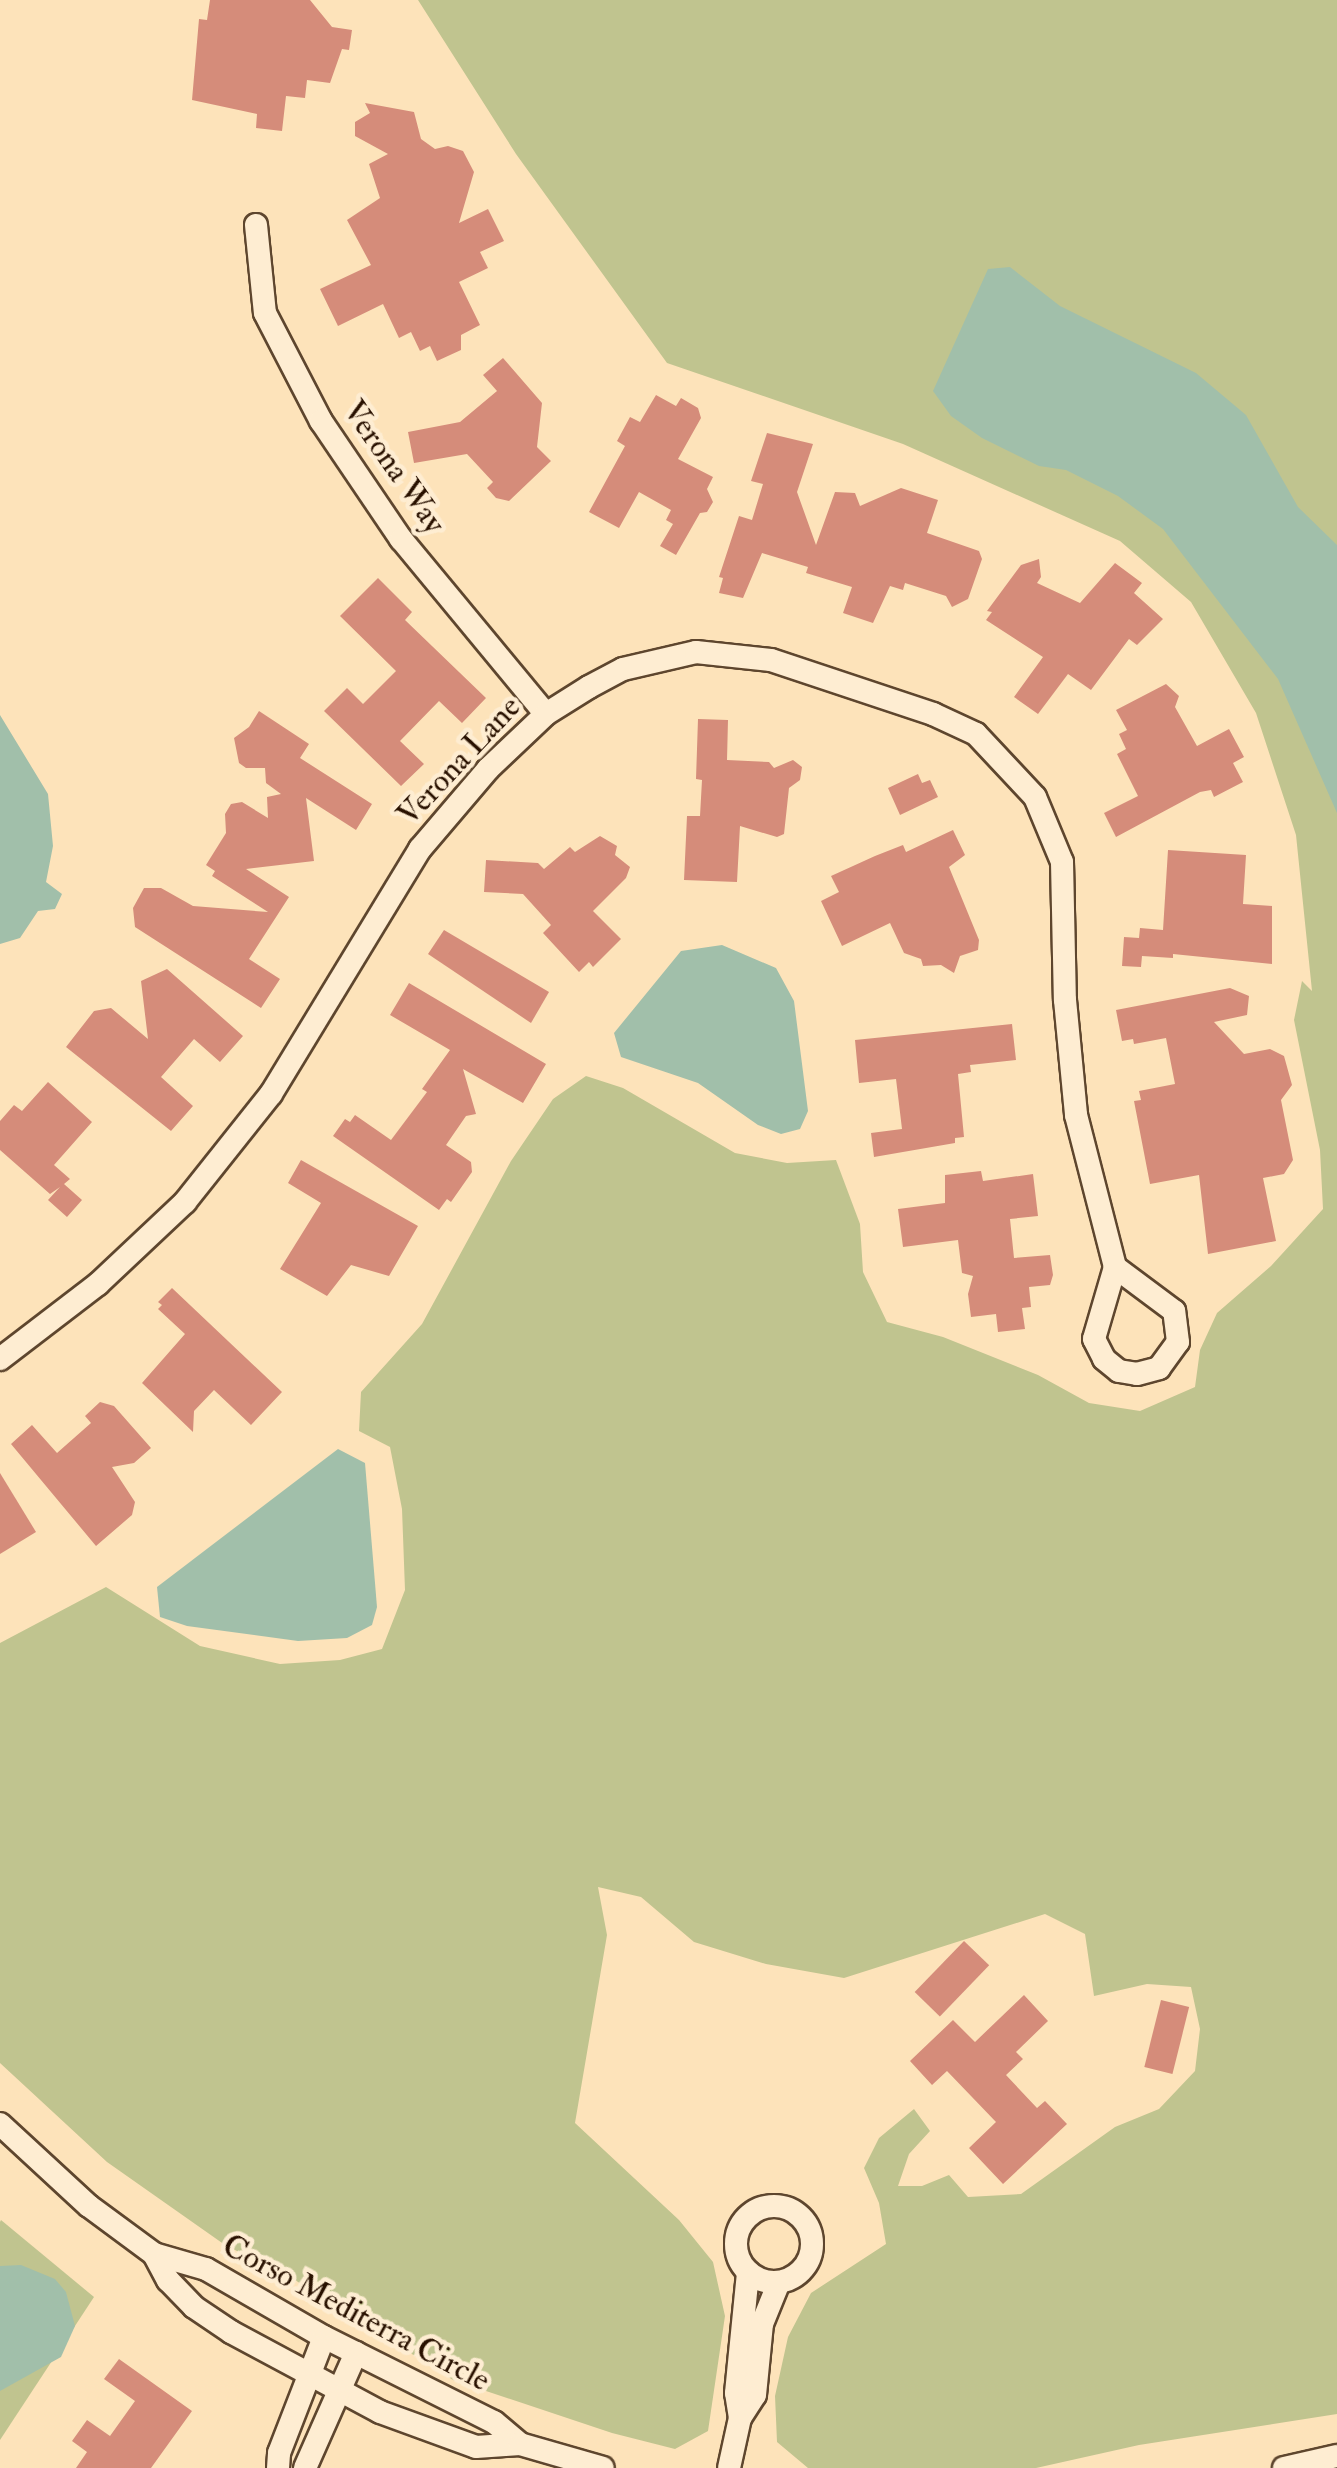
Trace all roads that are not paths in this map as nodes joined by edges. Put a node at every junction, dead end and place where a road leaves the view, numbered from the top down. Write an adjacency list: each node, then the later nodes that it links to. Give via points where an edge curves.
1 (256, 225): 2 (street, Verona Way, via 265,312 321,421 402,539)
2 (546, 714): 3 (street, Verona Lane, via 623,669 696,652 739,654 933,714 976,734 1005,762 1035,797 1062,862 1076,1115); 4 (street, Verona Lane, via 488,768 420,849 280,1081 185,1202 98,1284)
3 (1116, 1266): 3 (street, via 1094,1339 1119,1371 1159,1368 1178,1342 1174,1311)
4 (0, 1359)
5 (0, 2124): 6 (street, Corso Mediterra Circle, via 89,2206)
6 (154, 2254): 9 (street, Corso Mediterra Circle, via 206,2269); 11 (street, Corso Mediterra Circle, via 194,2306)
7 (748, 2272): 8 (street); 8 (street, via 737,2254 739,2229 757,2210 783,2206 807,2224 812,2250 802,2270); 13 (street, via 736,2392)
8 (779, 2282): 13 (street, via 762,2324 755,2395)
9 (324, 2337): 10 (street, Corso Mediterra Circle); 11 (street)
10 (356, 2353): 12 (street); 14 (street, Corso Mediterra Circle, via 494,2422)
11 (310, 2374): 12 (street, Corso Mediterra Circle); 16 (street)
12 (340, 2390): 14 (street, Corso Mediterra Circle, via 476,2447); 17 (street)
13 (740, 2418): 19 (street)
14 (520, 2444): 18 (street, Corso Mediterra Circle)
15 (1337, 2456): 20 (street)
16 (278, 2468)
17 (305, 2468)
18 (603, 2468)
19 (729, 2468)
20 (1284, 2468)

